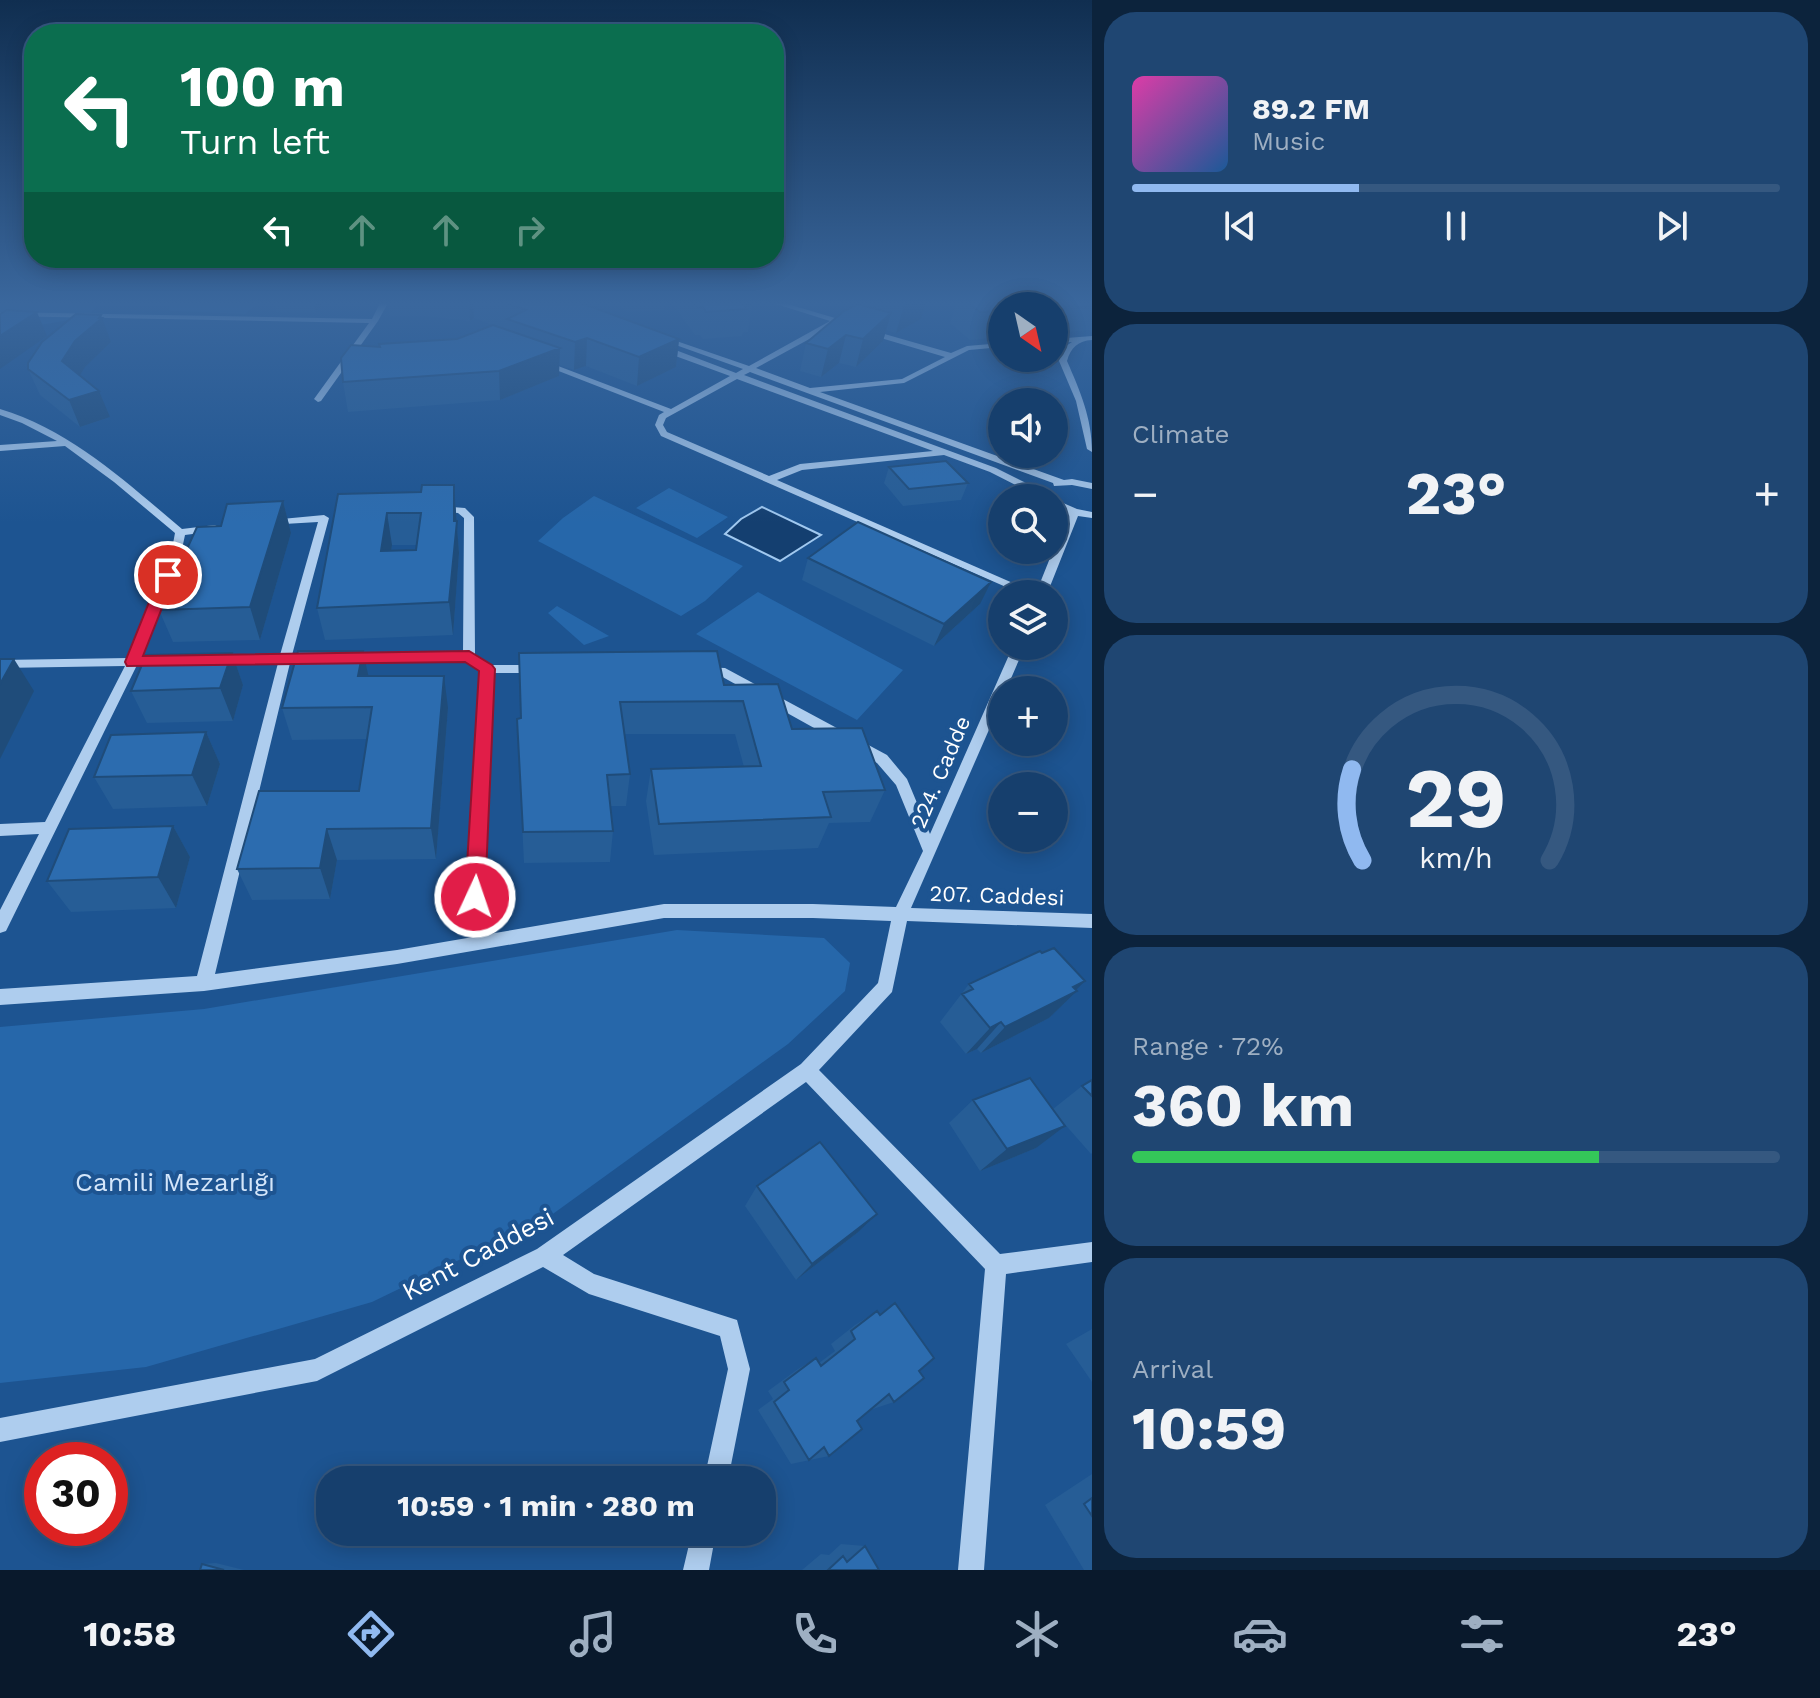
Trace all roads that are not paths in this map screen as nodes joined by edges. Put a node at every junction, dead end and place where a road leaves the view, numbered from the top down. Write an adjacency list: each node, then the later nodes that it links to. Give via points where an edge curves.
1 (334, 376): 8 (street)
2 (577, 376): 10 (street)
3 (737, 376): 10 (street); 14 (street)
4 (768, 376): 7 (street)
5 (913, 376): 7 (street)
6 (1069, 376): 13 (street)
7 (806, 390): 16 (street)
8 (318, 399)
9 (0, 412): 11 (street, via 30,420)
10 (672, 412): 15 (street, via 659,425 664,434)
11 (67, 443): 12 (street); 26 (street)
12 (0, 448)
13 (1092, 449)
14 (946, 452): 15 (street, via 800,467); 17 (street)
15 (767, 480): 27 (street)
16 (1063, 483): 18 (street); 19 (street)
17 (1021, 484)
18 (1060, 484)
19 (1092, 486)
20 (1068, 509): 22 (street)
21 (429, 510): 29 (street, via 461,510 469,517)
22 (1074, 512): 23 (street); 28 (street)
23 (1092, 515)
24 (252, 525): 30 (street, via 331,518)
25 (223, 528): 26 (street)
26 (180, 532): 34 (street)
27 (999, 580)
28 (1047, 580)
29 (469, 656): 30 (street); 36 (street)
30 (285, 659): 31 (street); 46 (street)
31 (209, 660)
32 (1013, 660): 41 (street, 224. Cadde)
33 (178, 661): 34 (street)
34 (133, 662): 35 (street); 39 (street)
35 (0, 664)
36 (487, 669): 37 (street); 45 (street, via 475,897)
37 (557, 669)
38 (682, 670): 41 (street, via 721,671 882,759 902,783)
39 (51, 828): 40 (street); 44 (street)
40 (0, 830)
41 (930, 851): 42 (street, 224. Cadde)
42 (900, 914): 43 (street, 207. Caddesi); 45 (street, 207. Caddesi, via 664,911); 48 (street, Kent Caddesi, via 886,987)
43 (1092, 921)
44 (0, 926)
45 (482, 943): 46 (street, 207. Caddesi)
46 (204, 983): 47 (street, 207. Caddesi)
47 (0, 997)
48 (807, 1070): 50 (street, Kent Caddesi); 51 (street)
49 (1092, 1252): 51 (street)
50 (544, 1256): 52 (street, Kent Caddesi, via 317,1370); 53 (street, via 589,1283 729,1328 739,1369)
51 (996, 1265): 56 (street)
52 (0, 1430)
53 (719, 1466)
54 (701, 1546): 55 (street)
55 (696, 1570)
56 (971, 1570)

